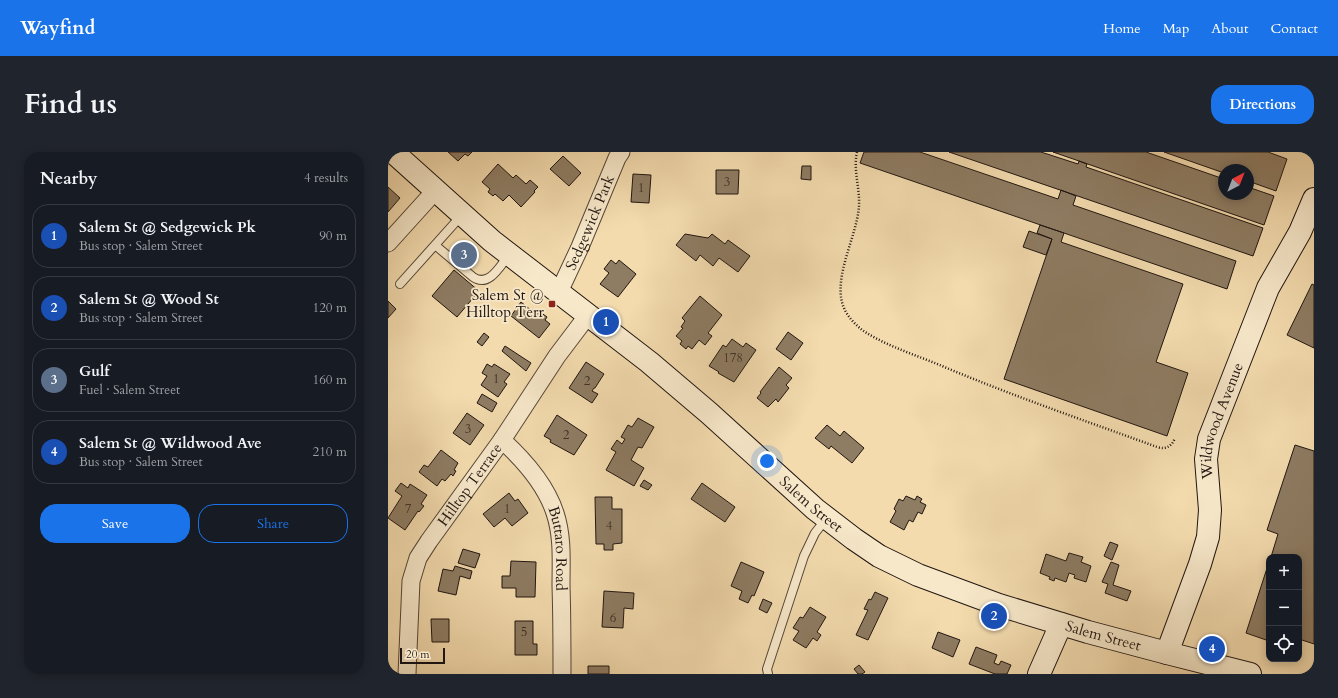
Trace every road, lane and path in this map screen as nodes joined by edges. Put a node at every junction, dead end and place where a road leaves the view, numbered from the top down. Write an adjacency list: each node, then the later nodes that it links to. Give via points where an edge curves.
1 (393, 152): 4 (street, Salem Street)
2 (621, 152): 11 (street, Sedgewick Park)
3 (857, 152): 13 (path, via 855,162 858,211 840,286 844,308 856,324 883,341 960,374 1157,447 1166,448)
4 (436, 191): 6 (street, Salem Street); 7 (street)
5 (1314, 200): 17 (street, Wildwood Avenue, via 1300,232 1268,288 1209,439 1206,459 1209,533)
6 (462, 215): 8 (lane); 9 (street, Salem Street)
7 (388, 243)
8 (435, 245): 9 (lane, via 480,280 490,277); 10 (lane)
9 (509, 255): 11 (street, Salem Street)
10 (400, 284)
11 (559, 292): 12 (street, Salem Street)
12 (588, 315): 14 (street, Hilltop Terrace, via 557,356); 15 (street, Salem Street, via 709,412)
13 (1175, 438)
14 (502, 440): 18 (street, Hilltop Terrace, via 418,558 410,592); 19 (street, Buttaro Road, via 517,453 535,476 556,515 561,545)
15 (826, 518): 16 (street, Salem Street, via 879,556 918,575 977,598); 20 (lane, via 815,533 804,556 766,669)
16 (1061, 624): 17 (street, Salem Street); 21 (street)
17 (1167, 653): 22 (street, Salem Street)
18 (407, 674)
19 (562, 674)
20 (768, 674)
21 (1039, 674)
22 (1250, 674)

